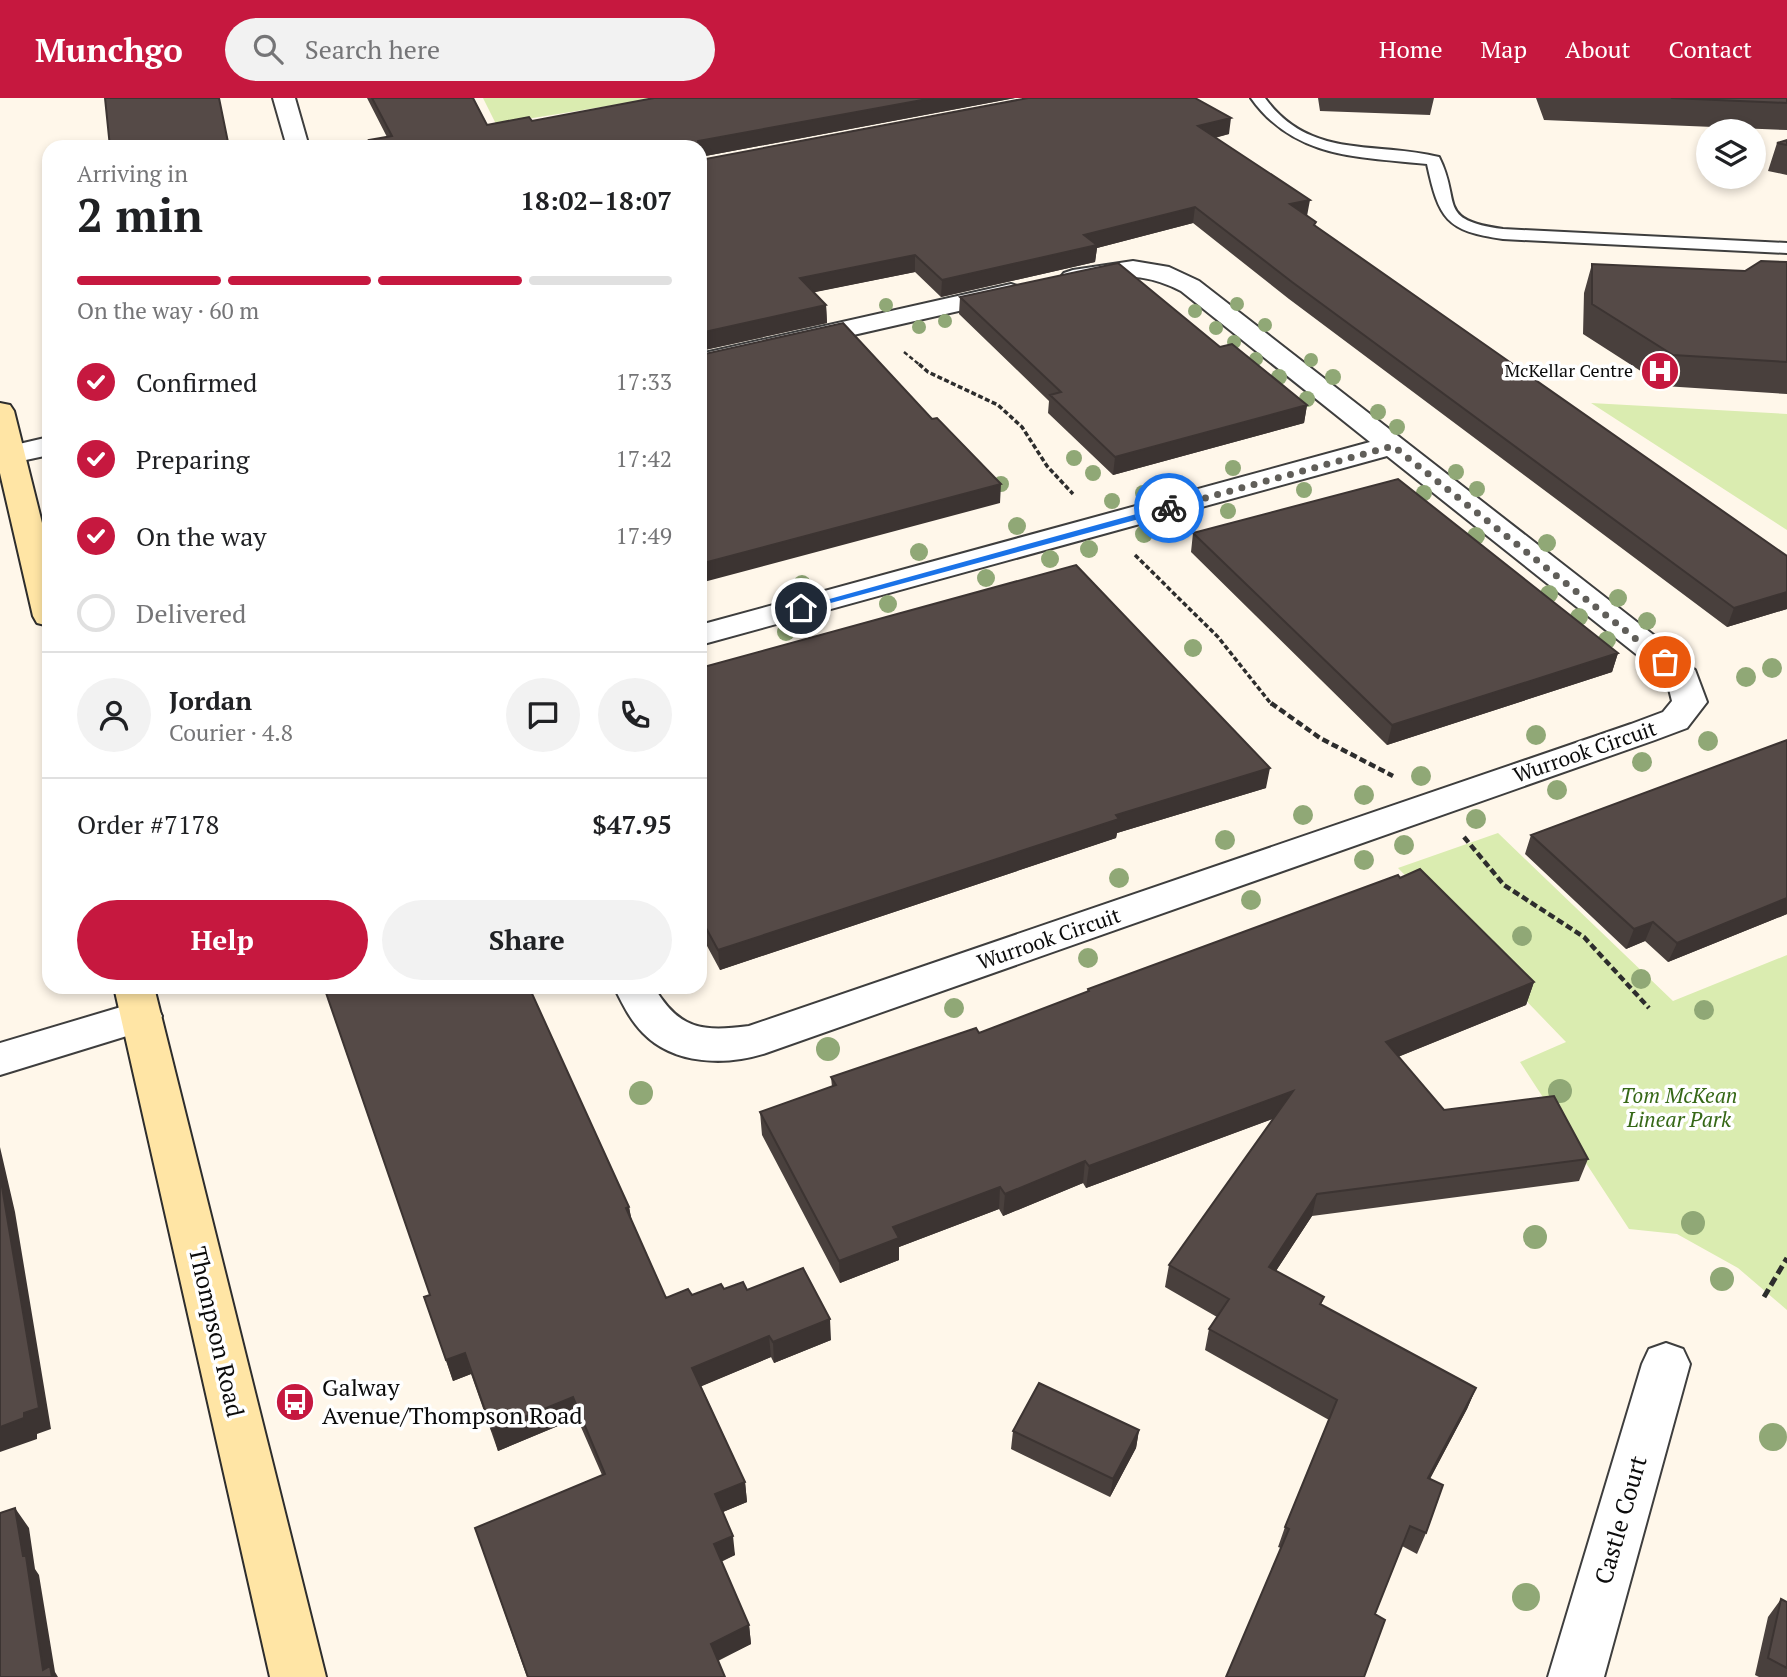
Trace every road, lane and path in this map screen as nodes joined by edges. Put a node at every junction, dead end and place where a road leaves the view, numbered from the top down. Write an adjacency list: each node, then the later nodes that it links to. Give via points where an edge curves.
1 (284, 98): 3 (street)
2 (1258, 98): 4 (lane, via 1274,122 1300,136 1355,150 1434,160 1449,216 1466,229)
3 (296, 140)
4 (1787, 248)
5 (896, 345): 12 (path, via 929,372 998,405 1022,427 1047,466)
6 (707, 360): 8 (street, Wurrook Circuit, via 1112,269 1150,269 1190,286)
7 (0, 411): 10 (main road)
8 (1393, 446): 15 (street); 18 (street, Wurrook Circuit, via 1683,677 1690,702 1675,720 751,1042 719,1047 687,1044 663,1030)
9 (42, 450): 10 (street)
10 (14, 465): 11 (street); 14 (main road)
11 (42, 467)
12 (1081, 502)
13 (1129, 549): 16 (path, via 1218,637 1274,707)
14 (42, 586)
15 (707, 633)
16 (1401, 782)
17 (1458, 831): 20 (path, via 1504,885 1584,937)
18 (638, 994)
19 (138, 1001): 21 (street); 25 (main road, Thompson Road)
20 (1649, 1008)
21 (0, 1059)
22 (1787, 1258): 23 (path)
23 (1764, 1297)
24 (1666, 1364): 26 (street, Castle Court)
25 (298, 1677)
26 (1576, 1677)

